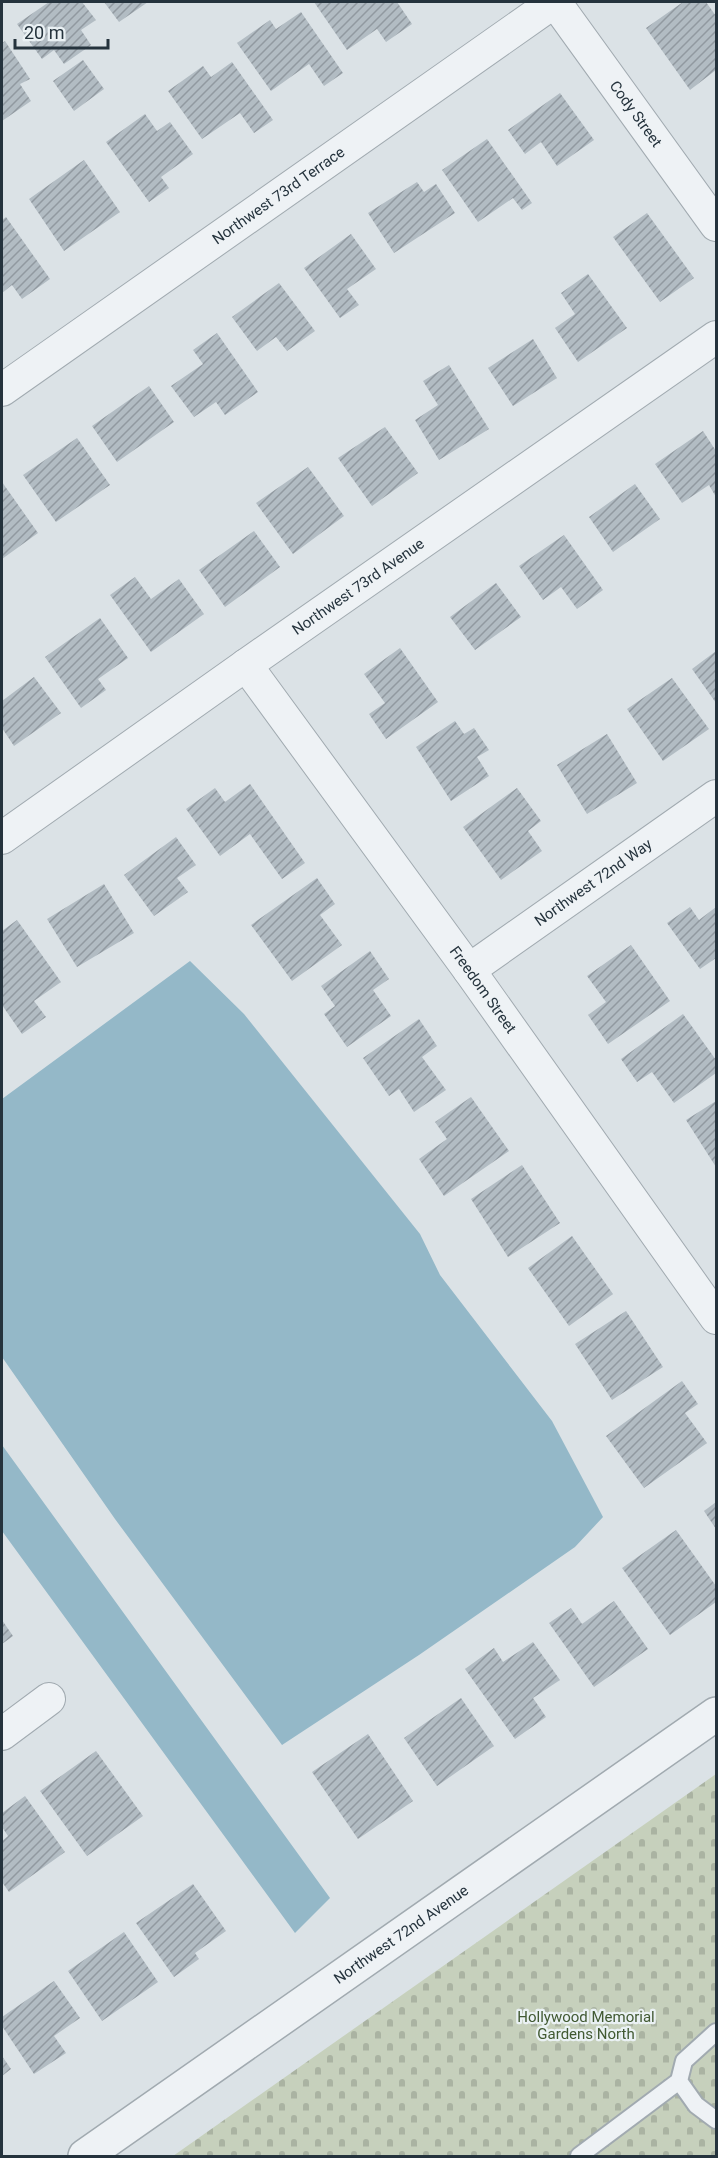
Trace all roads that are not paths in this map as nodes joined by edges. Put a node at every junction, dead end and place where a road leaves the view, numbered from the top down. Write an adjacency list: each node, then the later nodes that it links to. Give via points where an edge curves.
1 (554, 2): 2 (street, Cody Street); 4 (street, Northwest 73rd Terrace)
2 (717, 225)
3 (717, 337): 5 (street, Northwest 73rd Avenue)
4 (2, 390)
5 (246, 665): 7 (street, Northwest 73rd Avenue); 8 (street, Freedom Street)
6 (717, 796): 8 (street, Northwest 72nd Way)
7 (2, 838)
8 (469, 970): 9 (street, Freedom Street)
9 (717, 1318)
10 (50, 1699): 12 (street)
11 (717, 1714): 16 (street, Northwest 72nd Avenue)
12 (2, 1734)
13 (717, 2032): 14 (lane, via 684,2061)
14 (680, 2081): 15 (lane, via 696,2104); 17 (lane)
15 (717, 2120)
16 (85, 2157)
17 (579, 2157)

